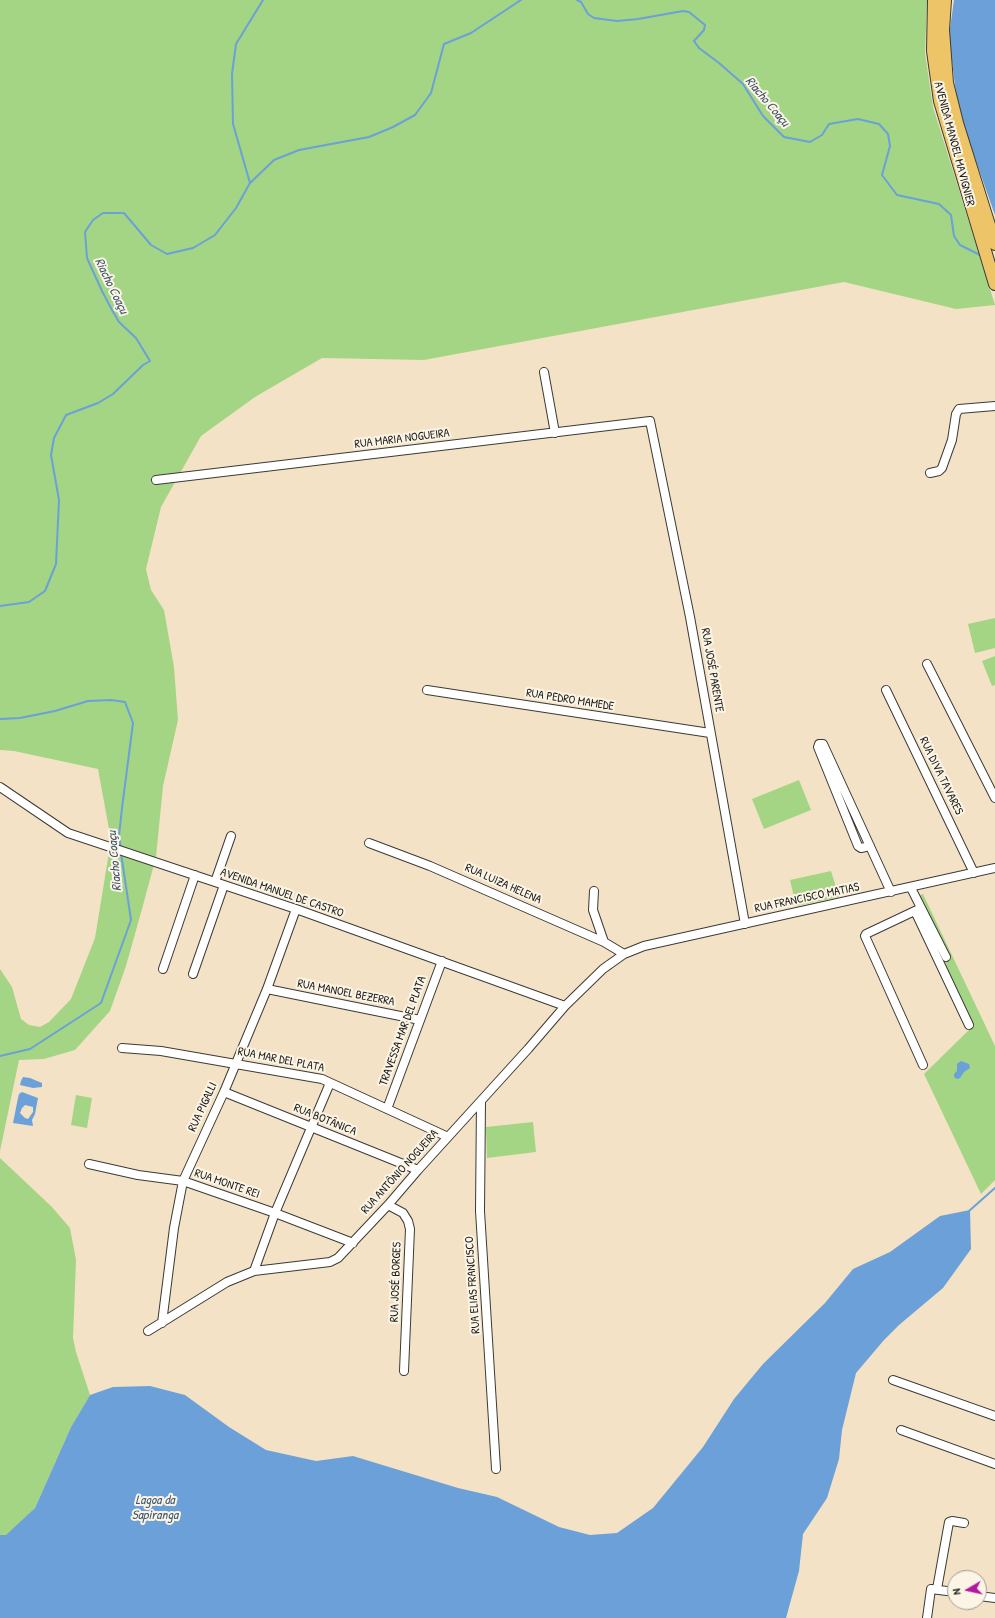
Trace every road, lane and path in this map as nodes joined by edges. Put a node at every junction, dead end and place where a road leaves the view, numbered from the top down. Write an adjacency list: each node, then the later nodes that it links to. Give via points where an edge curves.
1 (934, 0): 4 (highway, AVENIDA MANOEL MAVIGNIER, via 933,51 943,113)
2 (945, 0): 3 (highway, AVENIDA MANOEL MAVIGNIER, via 943,30 947,83)
3 (995, 244)
4 (995, 284)
5 (544, 372): 8 (street)
6 (995, 406): 9 (street, via 964,408 957,411 952,440 942,468 939,472)
7 (650, 421): 8 (street, RUA MARIA NOGUEIRA); 14 (street, RUA JOSÉ PARENTE, via 690,617)
8 (555, 433): 10 (street, RUA MARIA NOGUEIRA)
9 (930, 473)
10 (156, 480)
11 (927, 664): 16 (street)
12 (427, 690): 14 (street, RUA PEDRO MAMEDE)
13 (886, 690): 21 (street, RUA DIVA TAVARES)
14 (710, 733): 30 (street, RUA JOSÉ PARENTE)
15 (0, 788): 22 (street, AVENIDA MANUEL DE CASTRO, via 68,832)
16 (995, 798)
17 (231, 836): 23 (street)
18 (369, 843): 31 (street, RUA LUIZA HELENA, via 430,866)
19 (870, 846): 19 (street, via 823,744 820,743 818,747 858,846); 27 (street)
20 (995, 868): 21 (street, RUA FRANCISCO MATIAS)
21 (974, 873): 25 (street, RUA FRANCISCO MATIAS)
22 (195, 875): 23 (street, AVENIDA MANUEL DE CASTRO); 35 (street)
23 (215, 882): 24 (street, AVENIDA MANUEL DE CASTRO)
24 (224, 885): 28 (street, AVENIDA MANUEL DE CASTRO); 36 (street)
25 (911, 888): 27 (street, RUA FRANCISCO MATIAS); 29 (street)
26 (594, 891): 31 (street, via 593,910)
27 (891, 892): 30 (street, RUA FRANCISCO MATIAS)
28 (296, 909): 34 (street, AVENIDA MANUEL DE CASTRO); 37 (street, RUA PIGALLI)
29 (918, 909): 33 (street); 40 (street); 43 (street, via 865,936)
30 (745, 924): 32 (street, RUA FRANCISCO MATIAS, via 644,946)
31 (604, 942): 32 (street, RUA LUIZA HELENA)
32 (624, 954): 38 (street, RUA ANTÔNIO NOGUEIRA, via 603,969)
33 (946, 957)
34 (442, 961): 38 (street, AVENIDA MANUEL DE CASTRO); 39 (street, TRAVESSA MAR DEL PLATA)
35 (163, 969)
36 (193, 974)
37 (267, 989): 39 (street, RUA MANOEL BEZERRA); 42 (street, RUA PIGALLI)
38 (565, 1006): 46 (street, RUA ANTÔNIO NOGUEIRA)
39 (420, 1020): 47 (street, TRAVESSA MAR DEL PLATA)
40 (968, 1026)
41 (122, 1048): 42 (street, RUA MAR DEL PLATA, via 161,1051)
42 (236, 1063): 44 (street, RUA MAR DEL PLATA, via 313,1077); 45 (street, RUA PIGALLI)
43 (924, 1064)
44 (330, 1083): 47 (street, RUA MAR DEL PLATA); 48 (street)
45 (224, 1092): 48 (street, RUA BOTÂNICA); 52 (street, RUA PIGALLI)
46 (481, 1101): 49 (street, RUA ANTÔNIO NOGUEIRA); 64 (street, RUA ELIAS FRANCISCO, via 480,1211)
47 (387, 1108): 49 (street, RUA MAR DEL PLATA)
48 (312, 1128): 51 (street, RUA BOTÂNICA); 54 (street)
49 (448, 1138): 51 (street, RUA ANTÔNIO NOGUEIRA)
50 (89, 1164): 52 (street, RUA MONTE REI, via 138,1175)
51 (418, 1170): 53 (street, RUA ANTÔNIO NOGUEIRA)
52 (183, 1181): 54 (street, RUA MONTE REI); 57 (street, RUA PIGALLI, via 174,1228)
53 (388, 1205): 55 (street, RUA ANTÔNIO NOGUEIRA); 59 (street, RUA JOSÉ BORGES, via 403,1213 410,1229)
54 (275, 1213): 55 (street, RUA MONTE REI); 56 (street)
55 (353, 1243): 56 (street, RUA ANTÔNIO NOGUEIRA, via 334,1260)
56 (254, 1271): 57 (street, RUA ANTÔNIO NOGUEIRA, via 227,1282)
57 (162, 1323): 58 (street, RUA ANTÔNIO NOGUEIRA)
58 (148, 1331)
59 (404, 1372)
60 (893, 1380): 61 (street)
61 (995, 1416)
62 (902, 1430): 63 (street)
63 (995, 1464)
64 (496, 1468)
65 (964, 1523): 66 (street, via 949,1522)
66 (934, 1589): 67 (street); 68 (street)
67 (947, 1591)
68 (927, 1618)

